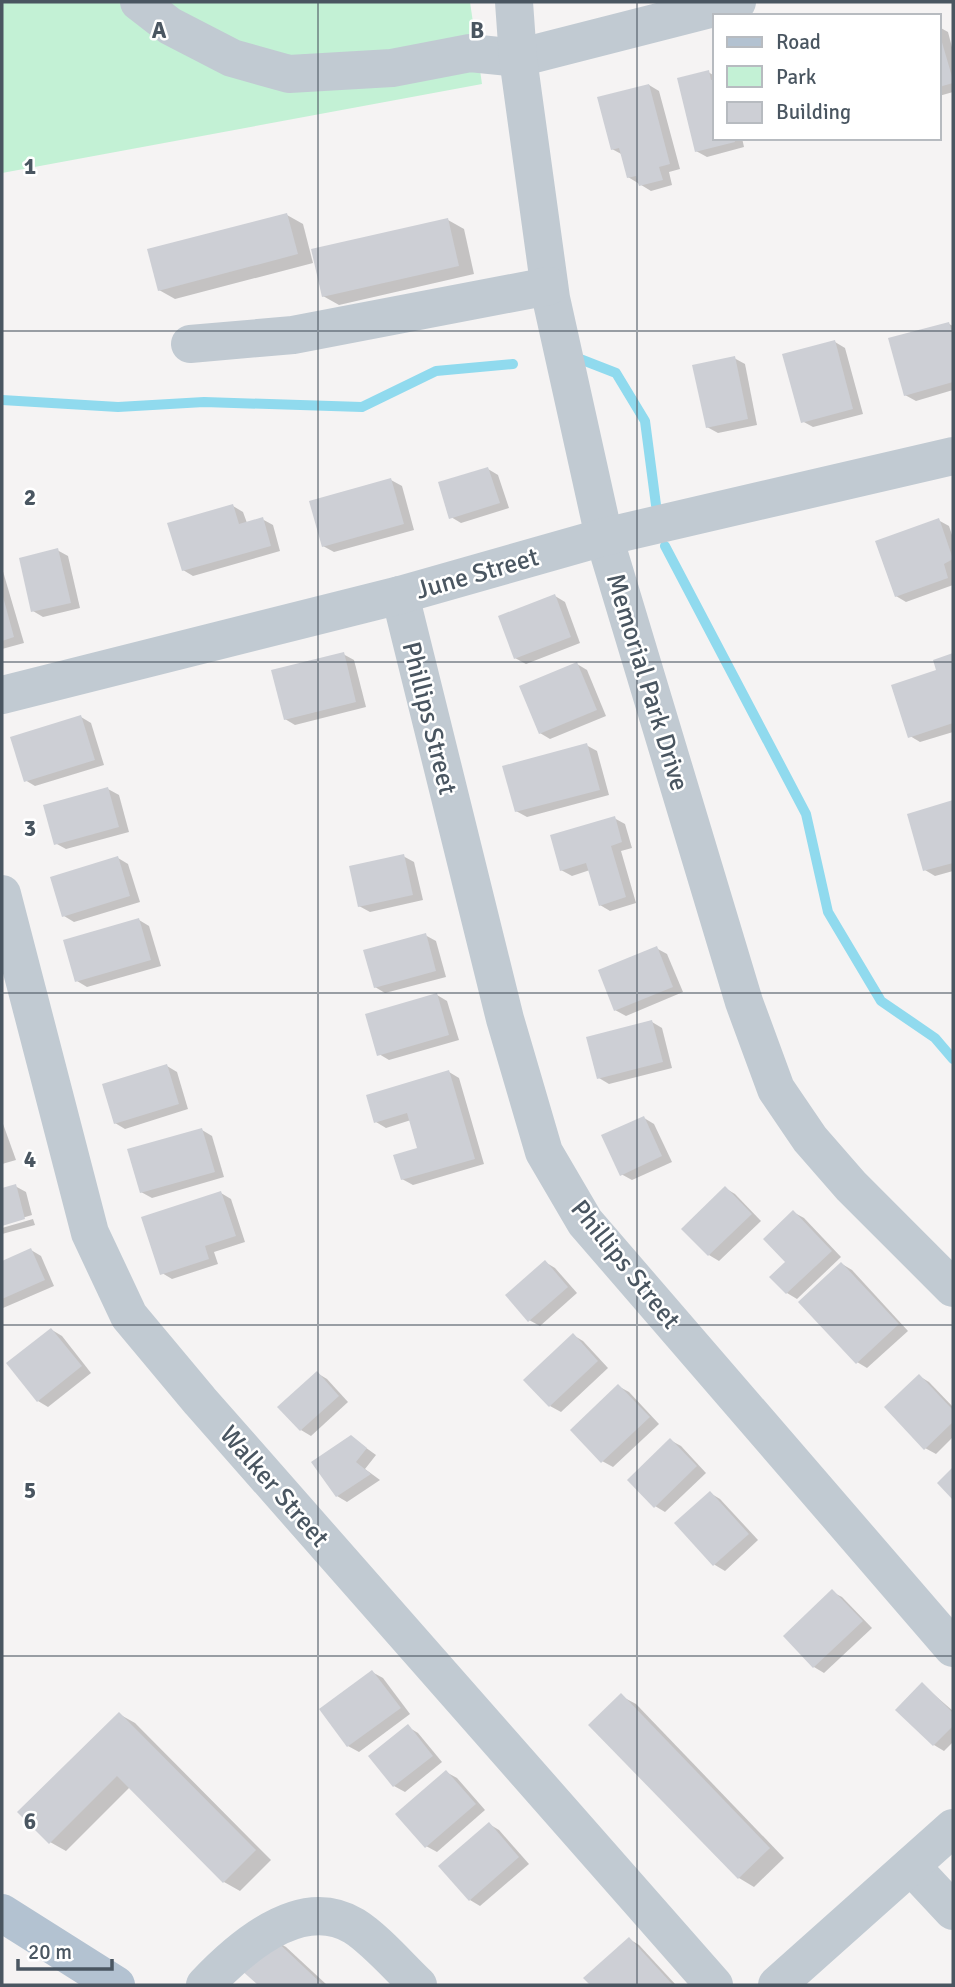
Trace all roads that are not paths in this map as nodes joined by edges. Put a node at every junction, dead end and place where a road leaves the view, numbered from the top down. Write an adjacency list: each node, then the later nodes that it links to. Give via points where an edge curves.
1 (139, 2): 4 (street, via 170,26 232,58 289,74 392,68 470,53)
2 (514, 2): 4 (street, Memorial Park Drive)
3 (737, 2): 4 (street)
4 (519, 58): 5 (street, Memorial Park Drive)
5 (549, 286): 6 (street, via 293,335); 8 (street, Memorial Park Drive)
6 (190, 344)
7 (953, 456): 8 (street, June Street)
8 (604, 537): 9 (street, June Street); 12 (street, Memorial Park Drive, via 744,1002 776,1090 851,1186)
9 (400, 595): 10 (street, June Street); 13 (street, Phillips Street, via 505,1019 544,1152 586,1222)
10 (2, 695)
11 (2, 894): 21 (street, Walker Street, via 90,1233 129,1316)
12 (953, 1288)
13 (953, 1648)
14 (953, 1828): 15 (street)
15 (911, 1866): 16 (street); 22 (street)
16 (953, 1911)
17 (2, 1913): 18 (main road)
18 (116, 1985)
19 (205, 1985): 20 (street, via 277,1925 302,1917 354,1926)
20 (418, 1985)
21 (714, 1985)
22 (777, 1985)

